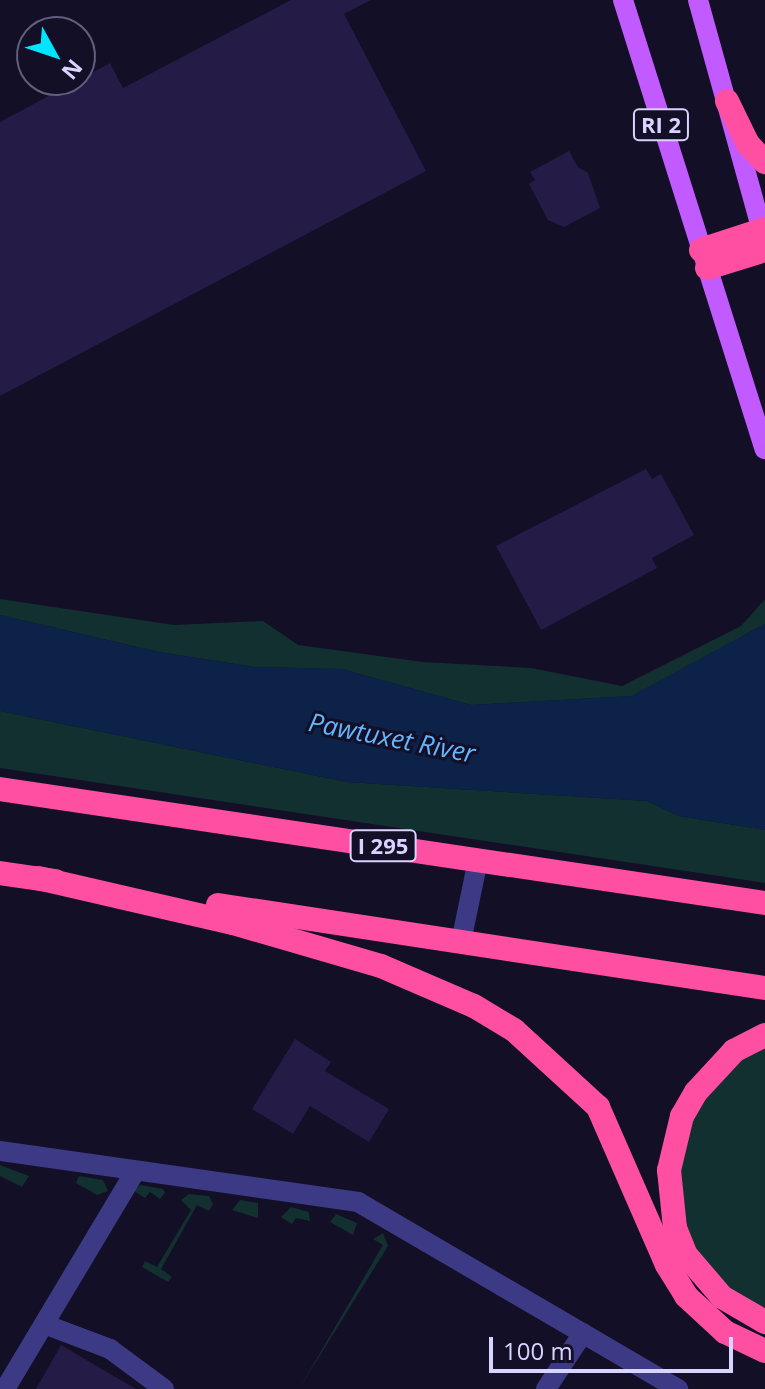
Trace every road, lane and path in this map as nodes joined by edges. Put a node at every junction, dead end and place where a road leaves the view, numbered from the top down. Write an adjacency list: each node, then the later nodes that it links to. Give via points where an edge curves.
1 (623, 0): 6 (main road, RI 2)
2 (698, 0): 3 (main road)
3 (727, 101): 4 (highway, via 748,144); 5 (main road)
4 (765, 162)
5 (764, 238): 6 (highway)
6 (704, 259): 7 (main road, RI 2)
7 (765, 449)
8 (0, 789): 9 (highway, I 295)
9 (478, 860): 12 (highway, I 295); 13 (lane)
10 (0, 873): 11 (highway)
11 (38, 878): 13 (highway); 21 (highway, via 233,923 381,966 474,1006 514,1030 598,1107 667,1265 686,1296 725,1332)
12 (765, 903)
13 (461, 942): 14 (highway)
14 (765, 988)
15 (765, 1035): 18 (highway, via 734,1051 696,1092 682,1116 669,1170 675,1228 686,1255 722,1297)
16 (0, 1151): 17 (lane)
17 (135, 1172): 19 (lane); 20 (lane, via 358,1202)
18 (765, 1322)
19 (44, 1324): 22 (lane); 23 (lane, via 110,1349)
20 (583, 1333): 24 (lane); 25 (lane)
21 (765, 1351)
22 (5, 1389)
23 (164, 1389)
24 (546, 1389)
25 (678, 1389)

